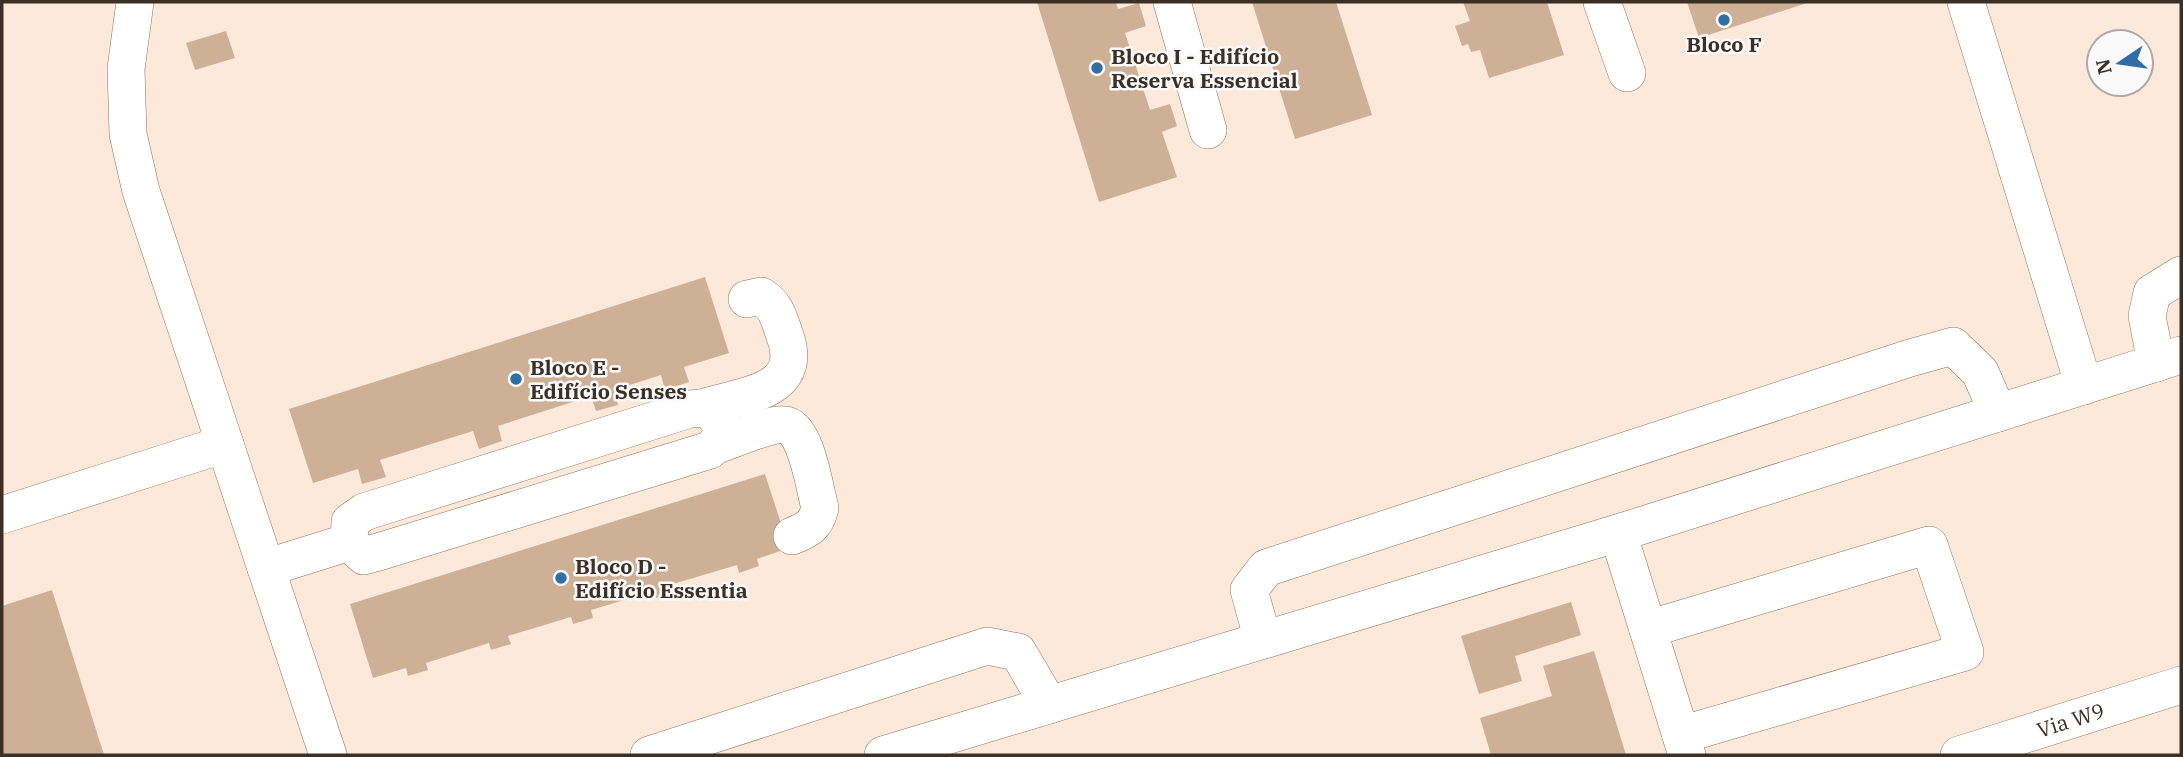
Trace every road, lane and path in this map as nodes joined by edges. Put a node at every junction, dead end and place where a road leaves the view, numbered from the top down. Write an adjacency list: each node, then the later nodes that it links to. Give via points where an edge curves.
1 (135, 2): 13 (street, via 126,69 128,134 141,191)
2 (1172, 2): 6 (street)
3 (1602, 2): 5 (street)
4 (1966, 2): 10 (street)
5 (1627, 74)
6 (1208, 130)
7 (2181, 275): 9 (street, via 2152,293 2147,316)
8 (747, 299): 11 (street, via 761,296 774,305 790,348 788,372 766,388)
9 (2169, 359): 10 (street)
10 (2084, 386): 12 (street)
11 (702, 408): 14 (street, via 711,411 721,424); 18 (street, via 690,408 364,512 350,522)
12 (1998, 413): 16 (street); 21 (street, via 1980,372 1954,346 1910,358 1266,568 1249,590)
13 (225, 444): 15 (street); 19 (street)
14 (716, 445): 17 (street, via 773,427 794,429 801,438 820,508 809,529); 18 (street, via 364,556)
15 (2, 515)
16 (1618, 533): 20 (street); 21 (street)
17 (792, 537)
18 (349, 542): 19 (street)
19 (266, 568): 25 (street)
20 (1648, 628): 24 (street); 24 (street, via 1929,545 1965,652)
21 (1263, 640): 23 (street)
22 (2181, 685): 28 (street, Via W9)
23 (1049, 705): 26 (street, via 1018,652 988,646); 27 (street)
24 (1684, 745)
25 (328, 755)
26 (649, 755)
27 (883, 755)
28 (1959, 755)

